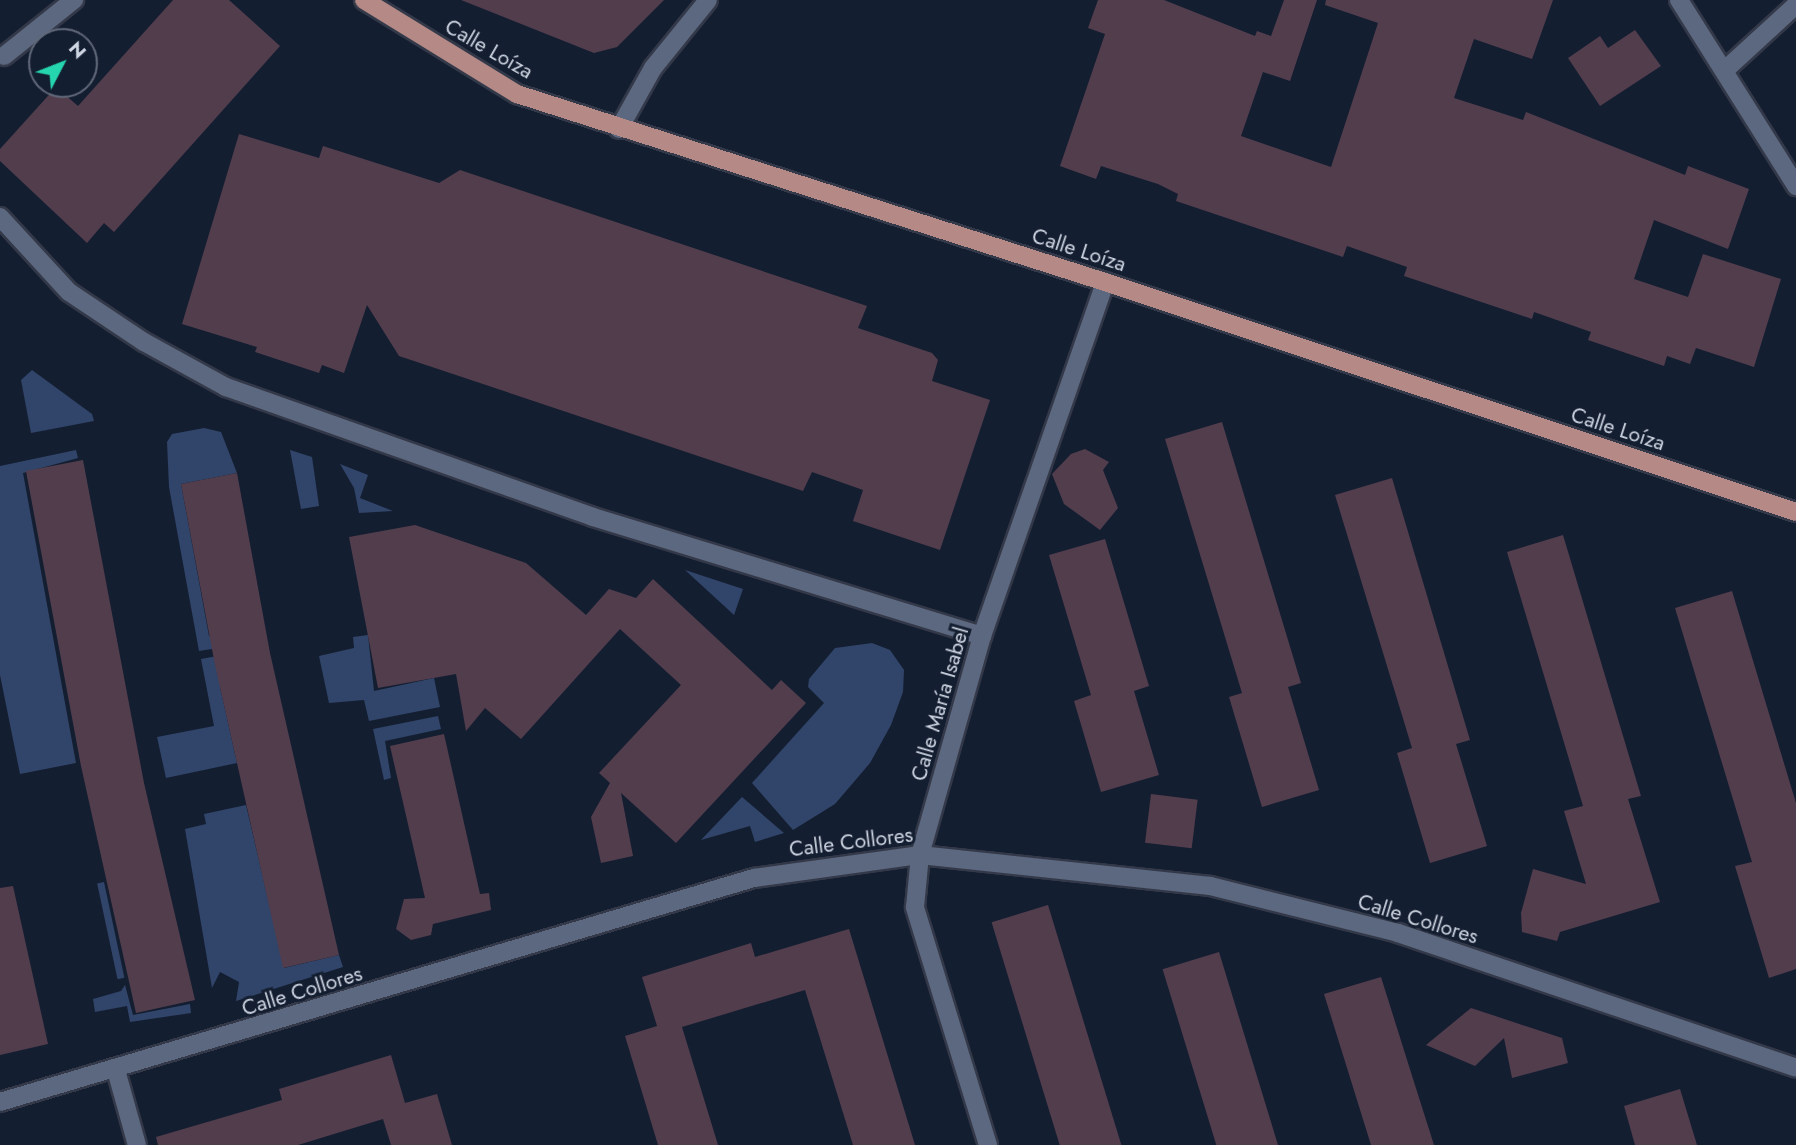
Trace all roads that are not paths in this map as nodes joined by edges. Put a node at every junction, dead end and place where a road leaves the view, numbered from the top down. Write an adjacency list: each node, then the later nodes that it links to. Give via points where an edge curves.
1 (74, 0): 6 (street)
2 (364, 0): 8 (main road, Calle Loíza, via 517,94)
3 (708, 0): 8 (street, via 653,68)
4 (1679, 0): 7 (street)
5 (1796, 5): 7 (street)
6 (4, 56)
7 (1725, 70): 9 (street)
8 (619, 130): 11 (main road, Calle Loíza)
9 (1796, 186)
10 (0, 217): 13 (street, via 69,292 144,342 226,387 593,517)
11 (1105, 282): 12 (main road, Calle Loíza); 13 (street, Calle María Isabel)
12 (1796, 512)
13 (982, 636): 14 (street, Calle María Isabel)
14 (920, 855): 15 (street, Calle Collores, via 1210,886 1398,933); 16 (street, Calle Collores, via 754,878); 19 (street, Calle María Isabel, via 915,907)
15 (1796, 1068)
16 (116, 1070): 17 (street, Calle Collores); 18 (street)
17 (0, 1102)
18 (137, 1145)
19 (988, 1145)

